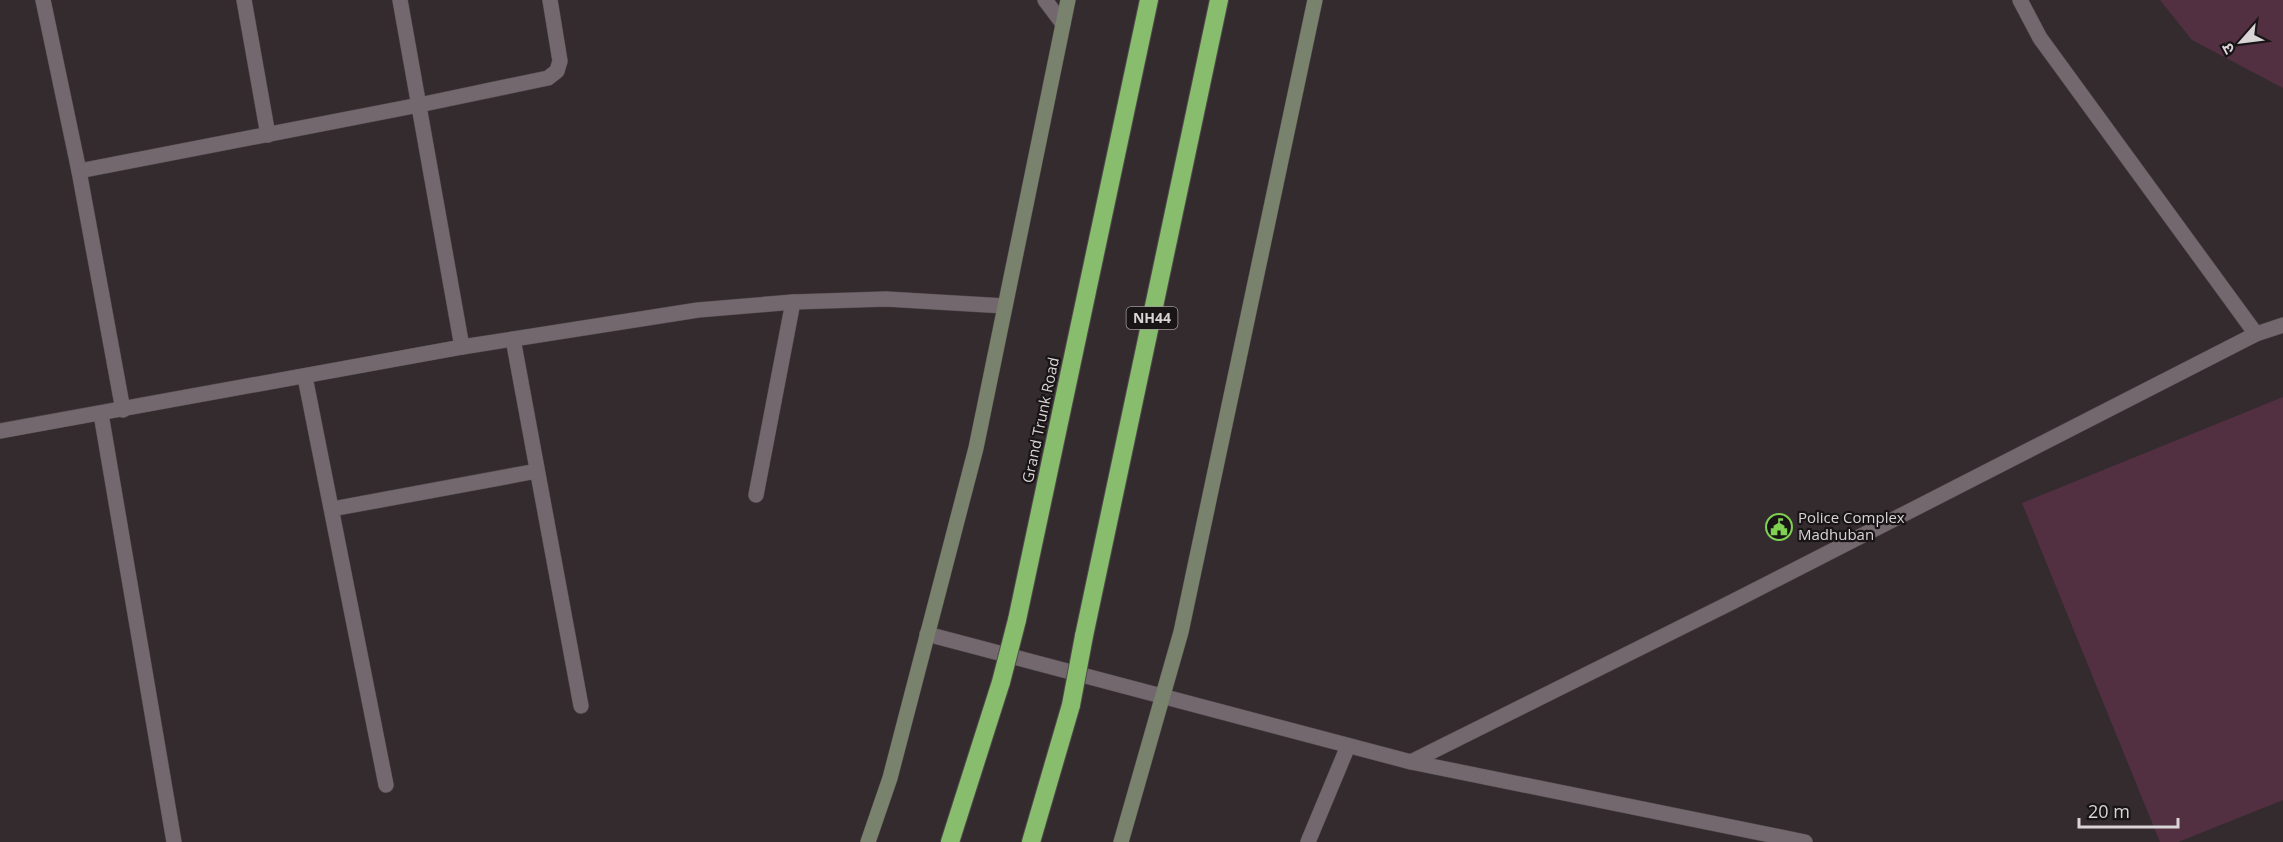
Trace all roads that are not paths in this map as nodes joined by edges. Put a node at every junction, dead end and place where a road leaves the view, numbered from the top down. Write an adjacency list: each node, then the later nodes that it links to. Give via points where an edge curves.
1 (43, 0): 14 (street)
2 (244, 0): 13 (street)
3 (400, 0): 12 (street)
4 (550, 0): 12 (street, via 559,47 557,71 534,82)
5 (1045, 0): 11 (street)
6 (1068, 0): 11 (street)
7 (1149, 0): 36 (highway, Grand Trunk Road, bridge, via 1017,621)
8 (1220, 0): 37 (highway, NH44, bridge, via 1071,705)
9 (1315, 0): 29 (street, via 1181,632)
10 (2020, 0): 18 (street, via 2040,38)
11 (1063, 24): 16 (street)
12 (419, 105): 13 (street); 20 (street)
13 (268, 135): 14 (street)
14 (79, 171): 22 (street)
15 (793, 302): 16 (street, via 886,299); 19 (street, via 698,310); 26 (street)
16 (1005, 306): 28 (street, via 976,448)
17 (2283, 325): 18 (street)
18 (2256, 334): 32 (street)
19 (513, 339): 20 (street); 25 (street)
20 (462, 347): 21 (street)
21 (305, 377): 22 (street); 27 (street)
22 (123, 410): 23 (street)
23 (101, 414): 24 (street); 34 (street)
24 (0, 431)
25 (537, 471): 27 (street); 30 (street)
26 (756, 495)
27 (332, 509): 33 (street)
28 (927, 634): 29 (street); 35 (street, via 890,778)
29 (1162, 697): 31 (street); 38 (street)
30 (581, 706)
31 (1348, 746): 32 (street); 39 (street)
32 (1412, 762): 40 (street)
33 (386, 785)
34 (174, 842)
35 (868, 842)
36 (950, 842)
37 (1030, 842)
38 (1120, 842)
39 (1308, 842)
40 (1805, 842)

